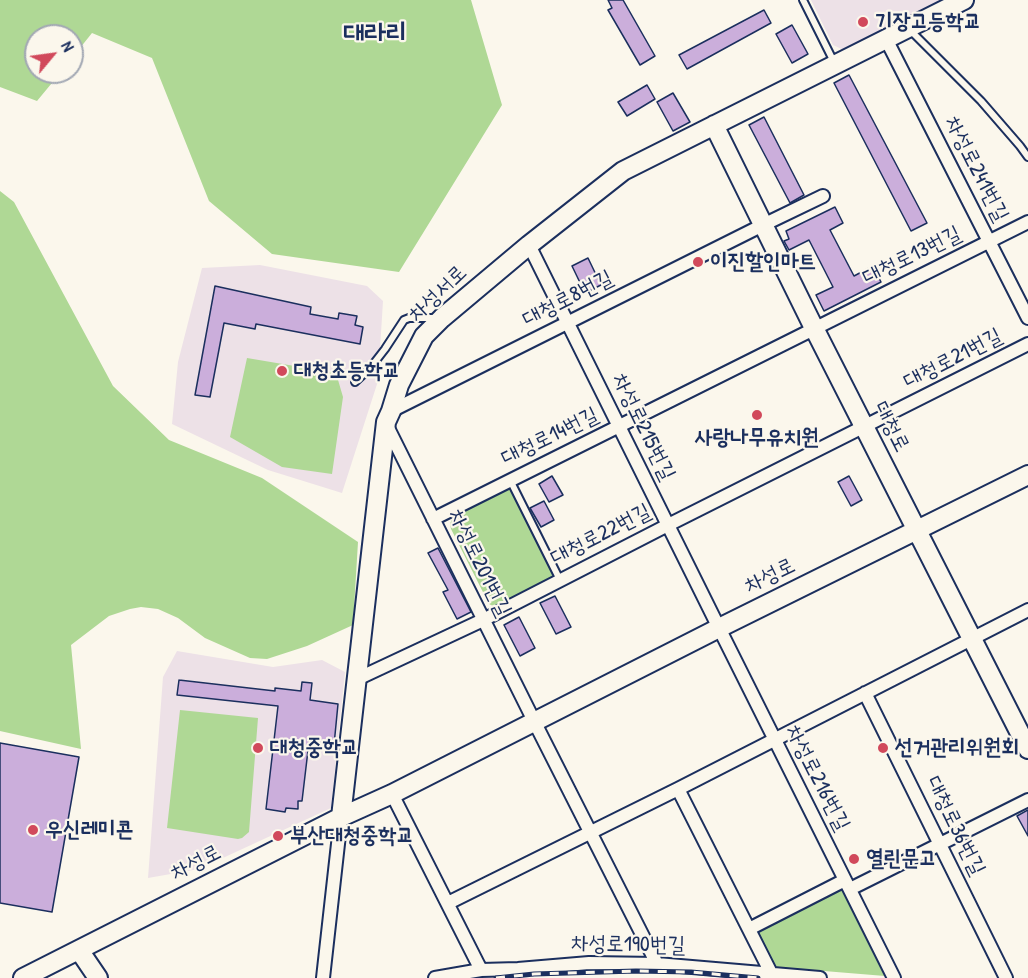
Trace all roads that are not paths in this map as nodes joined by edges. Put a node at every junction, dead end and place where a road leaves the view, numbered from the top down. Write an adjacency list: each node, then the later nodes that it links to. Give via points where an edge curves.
1 (803, 0): 5 (lane)
2 (964, 0): 3 (street, 차성서로)
3 (908, 28): 4 (street, 차성서로); 7 (lane, via 981,101)
4 (886, 39): 5 (street, 차성서로); 11 (street, 차성로241번길)
5 (835, 64): 6 (street, 차성서로)
6 (714, 125): 10 (street, 대청로); 12 (street, 차성서로, via 623,171)
7 (1028, 157)
8 (823, 196): 10 (street, 대청로8번길)
9 (1028, 222): 11 (street, 대청로13번길)
10 (763, 225): 15 (street, 대청로8번길); 16 (street, 대청로)
11 (989, 241): 14 (street, 차성로241번길); 16 (street, 대청로13번길)
12 (529, 244): 13 (street, 차성서로); 15 (street, 차성로215번길)
13 (442, 318): 18 (lane, via 404,320 371,367); 19 (street, 차성서로, via 424,336 399,385)
14 (1028, 318)
15 (568, 323): 19 (street, 대청로8번길); 20 (street, 차성로215번길)
16 (814, 328): 20 (street, 대청로14번길); 21 (street, 대청로)
17 (1028, 344): 21 (street, 대청로21번길)
18 (355, 382)
19 (389, 417): 24 (street, 차성로201번길); 32 (street, 차성서로)
20 (619, 426): 23 (street, 대청로14번길); 25 (street, 차성로215번길)
21 (864, 427): 25 (street, 대청로22번길); 26 (street, 대청로)
22 (1028, 475): 26 (street, 차성로)
23 (510, 480): 24 (street, 대청로14번길); 27 (lane)
24 (433, 519): 29 (street, 차성로201번길)
25 (668, 525): 27 (street, 대청로22번길); 30 (street, 차성로215번길)
26 (917, 531): 30 (street, 차성로); 31 (street, 대청로)
27 (560, 580): 29 (street, 대청로22번길)
28 (1028, 610): 31 (street)
29 (483, 620): 32 (street, 대청로22번길); 34 (street, 차성로201번길)
30 (719, 628): 34 (street, 차성로); 35 (street, 차성로216번길)
31 (972, 639): 33 (street); 36 (street, 대청로)
32 (354, 679): 40 (street, 차성서로, via 343,750)
33 (865, 693): 35 (street); 42 (street, 대청로36번길)
34 (535, 723): 38 (street, 차성로); 41 (street)
35 (775, 740): 37 (street); 43 (street, 차성로216번길)
36 (1028, 749)
37 (678, 789): 41 (street); 45 (street)
38 (392, 794): 40 (street, 차성로); 44 (street)
39 (1028, 800): 42 (street)
40 (341, 817): 46 (street, 차성로); 52 (street)
41 (589, 832): 44 (street); 47 (street)
42 (940, 844): 43 (street); 56 (street, 대청로36번길)
43 (848, 885): 45 (street); 55 (street, 차성로216번길)
44 (448, 903): 48 (street)
45 (749, 929): 50 (street)
46 (79, 950): 49 (street); 51 (street, 차성로)
47 (657, 964): 48 (street, 차성로190번길, via 589,963); 50 (street, 차성로190번길)
48 (481, 970): 53 (street, 차성로190번길)
49 (94, 972)
50 (771, 974): 54 (street, 차성로190번길)
51 (23, 978)
52 (322, 978)
53 (435, 978)
54 (820, 978)
55 (894, 978)
56 (1006, 978)

